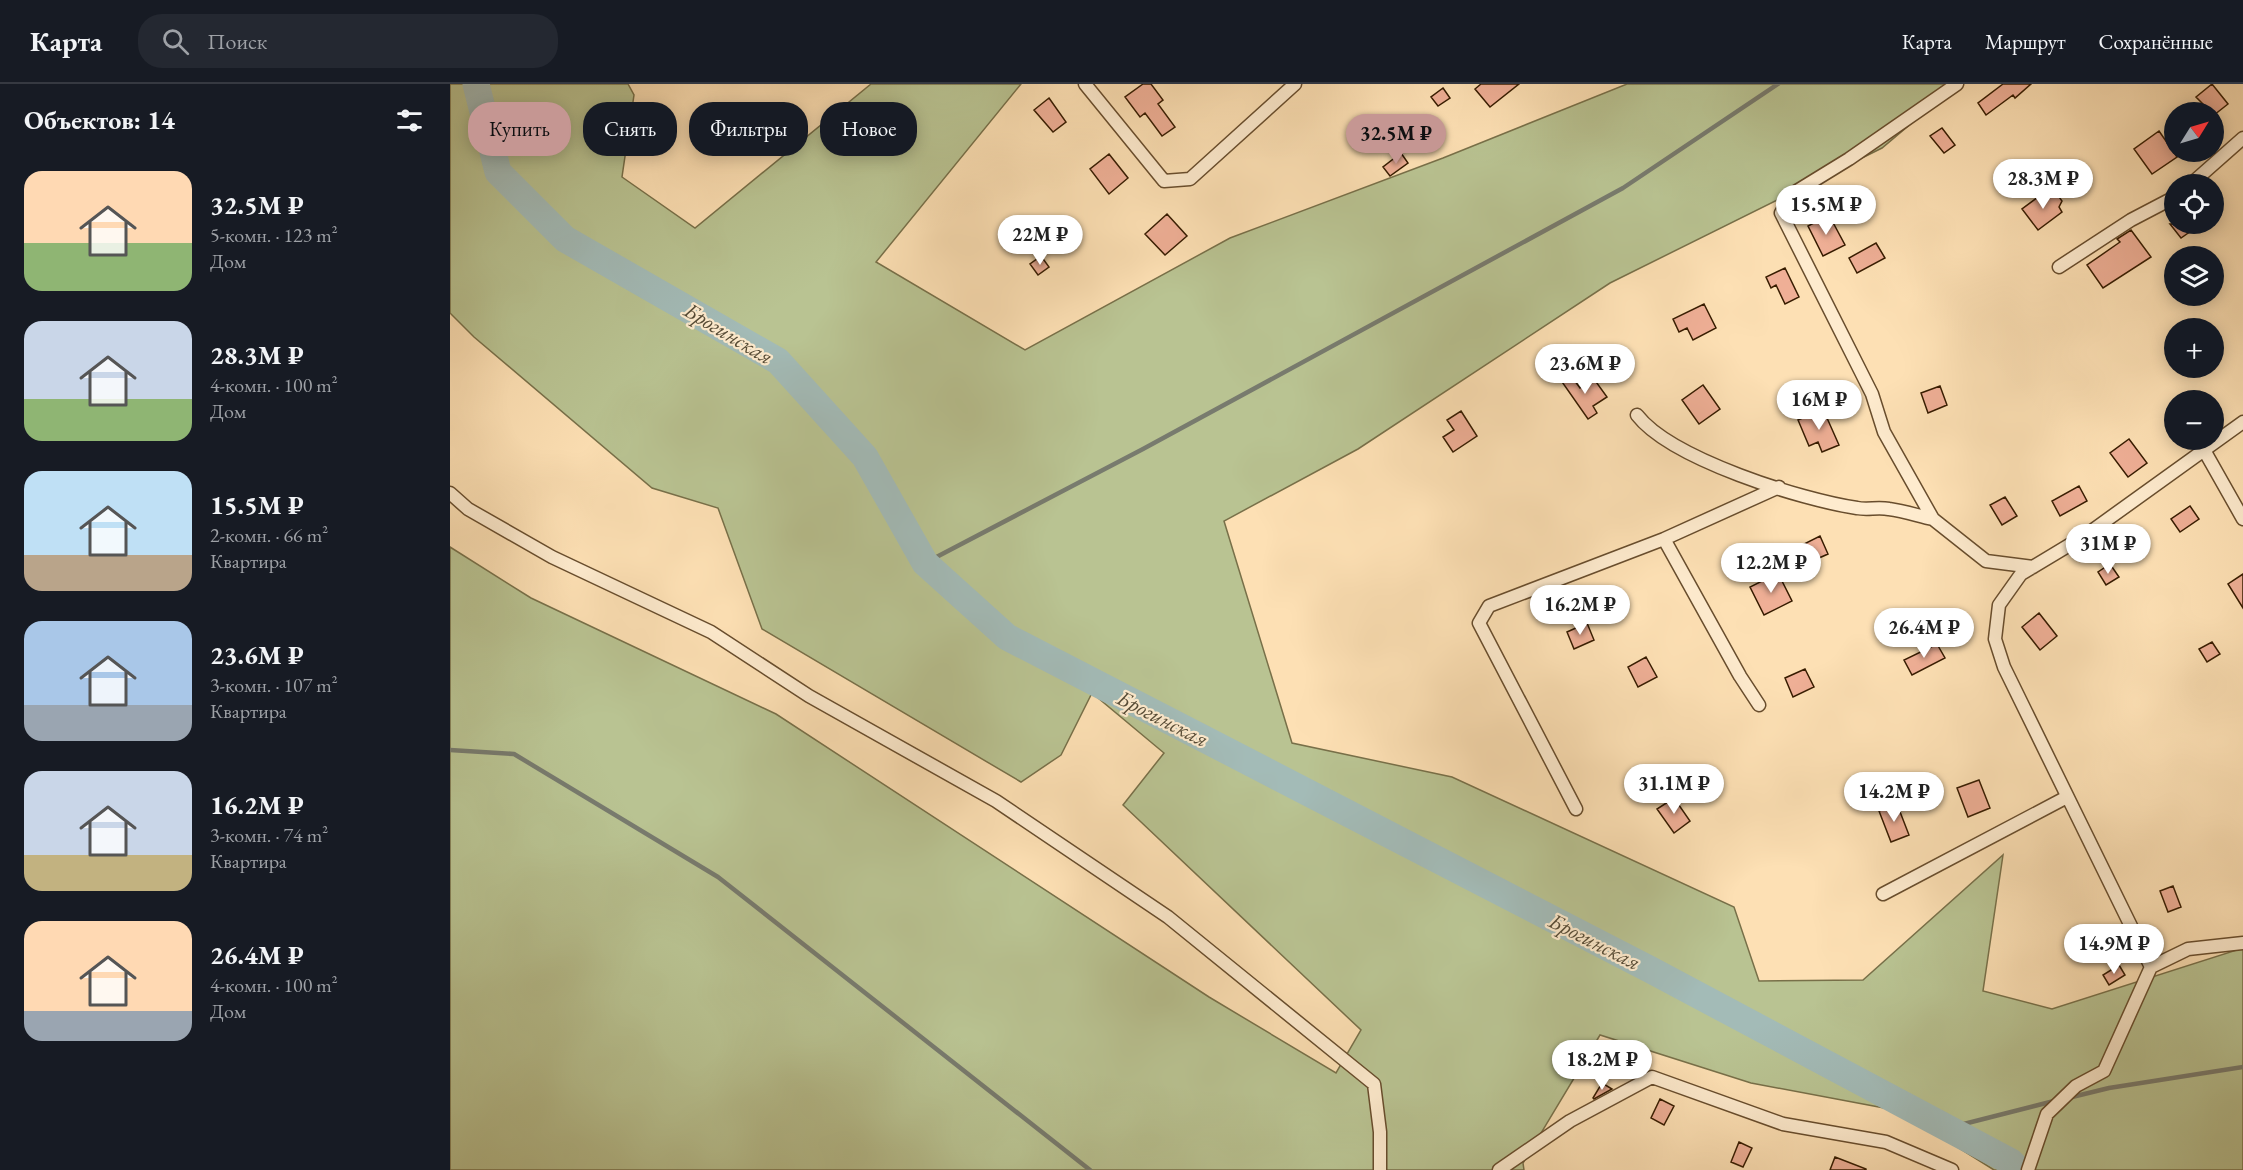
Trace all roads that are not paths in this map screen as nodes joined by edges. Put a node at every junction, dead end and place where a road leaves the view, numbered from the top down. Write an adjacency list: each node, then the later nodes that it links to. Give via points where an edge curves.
1 (1085, 84): 2 (street, via 1164,181 1190,179)
2 (1295, 84)
3 (1957, 84): 14 (street, via 1792,194 1781,213 1872,394 1884,432)
4 (2243, 138): 5 (street)
5 (2202, 174)
6 (2164, 203): 7 (street)
7 (2059, 267)
8 (1637, 415): 12 (street, via 1647,429 1705,460)
9 (2243, 422): 10 (street)
10 (2224, 436)
11 (2204, 450): 15 (street); 17 (street, via 2086,535)
12 (1779, 487): 14 (street, via 1849,507 1888,508); 16 (street)
13 (450, 493): 24 (street, via 468,509 552,557 711,632 809,696 996,801 1168,917 1374,1084)
14 (1933, 519): 17 (street, via 1986,561)
15 (2243, 519)
16 (1664, 539): 18 (street); 20 (street, via 1489,606 1479,623)
17 (2033, 567): 19 (street, via 2021,574 1999,605 1995,639 2004,667)
18 (1759, 705)
19 (2067, 797): 21 (street); 23 (street)
20 (1576, 809)
21 (1883, 894)
22 (2243, 943): 23 (street, via 2188,949)
23 (2151, 967): 27 (street, via 2104,1071 2076,1086 2047,1114)
24 (1380, 1170)
25 (1499, 1170): 26 (street, via 1570,1120 1652,1077 1783,1124 1887,1142)
26 (1953, 1170)
27 (2028, 1170)

